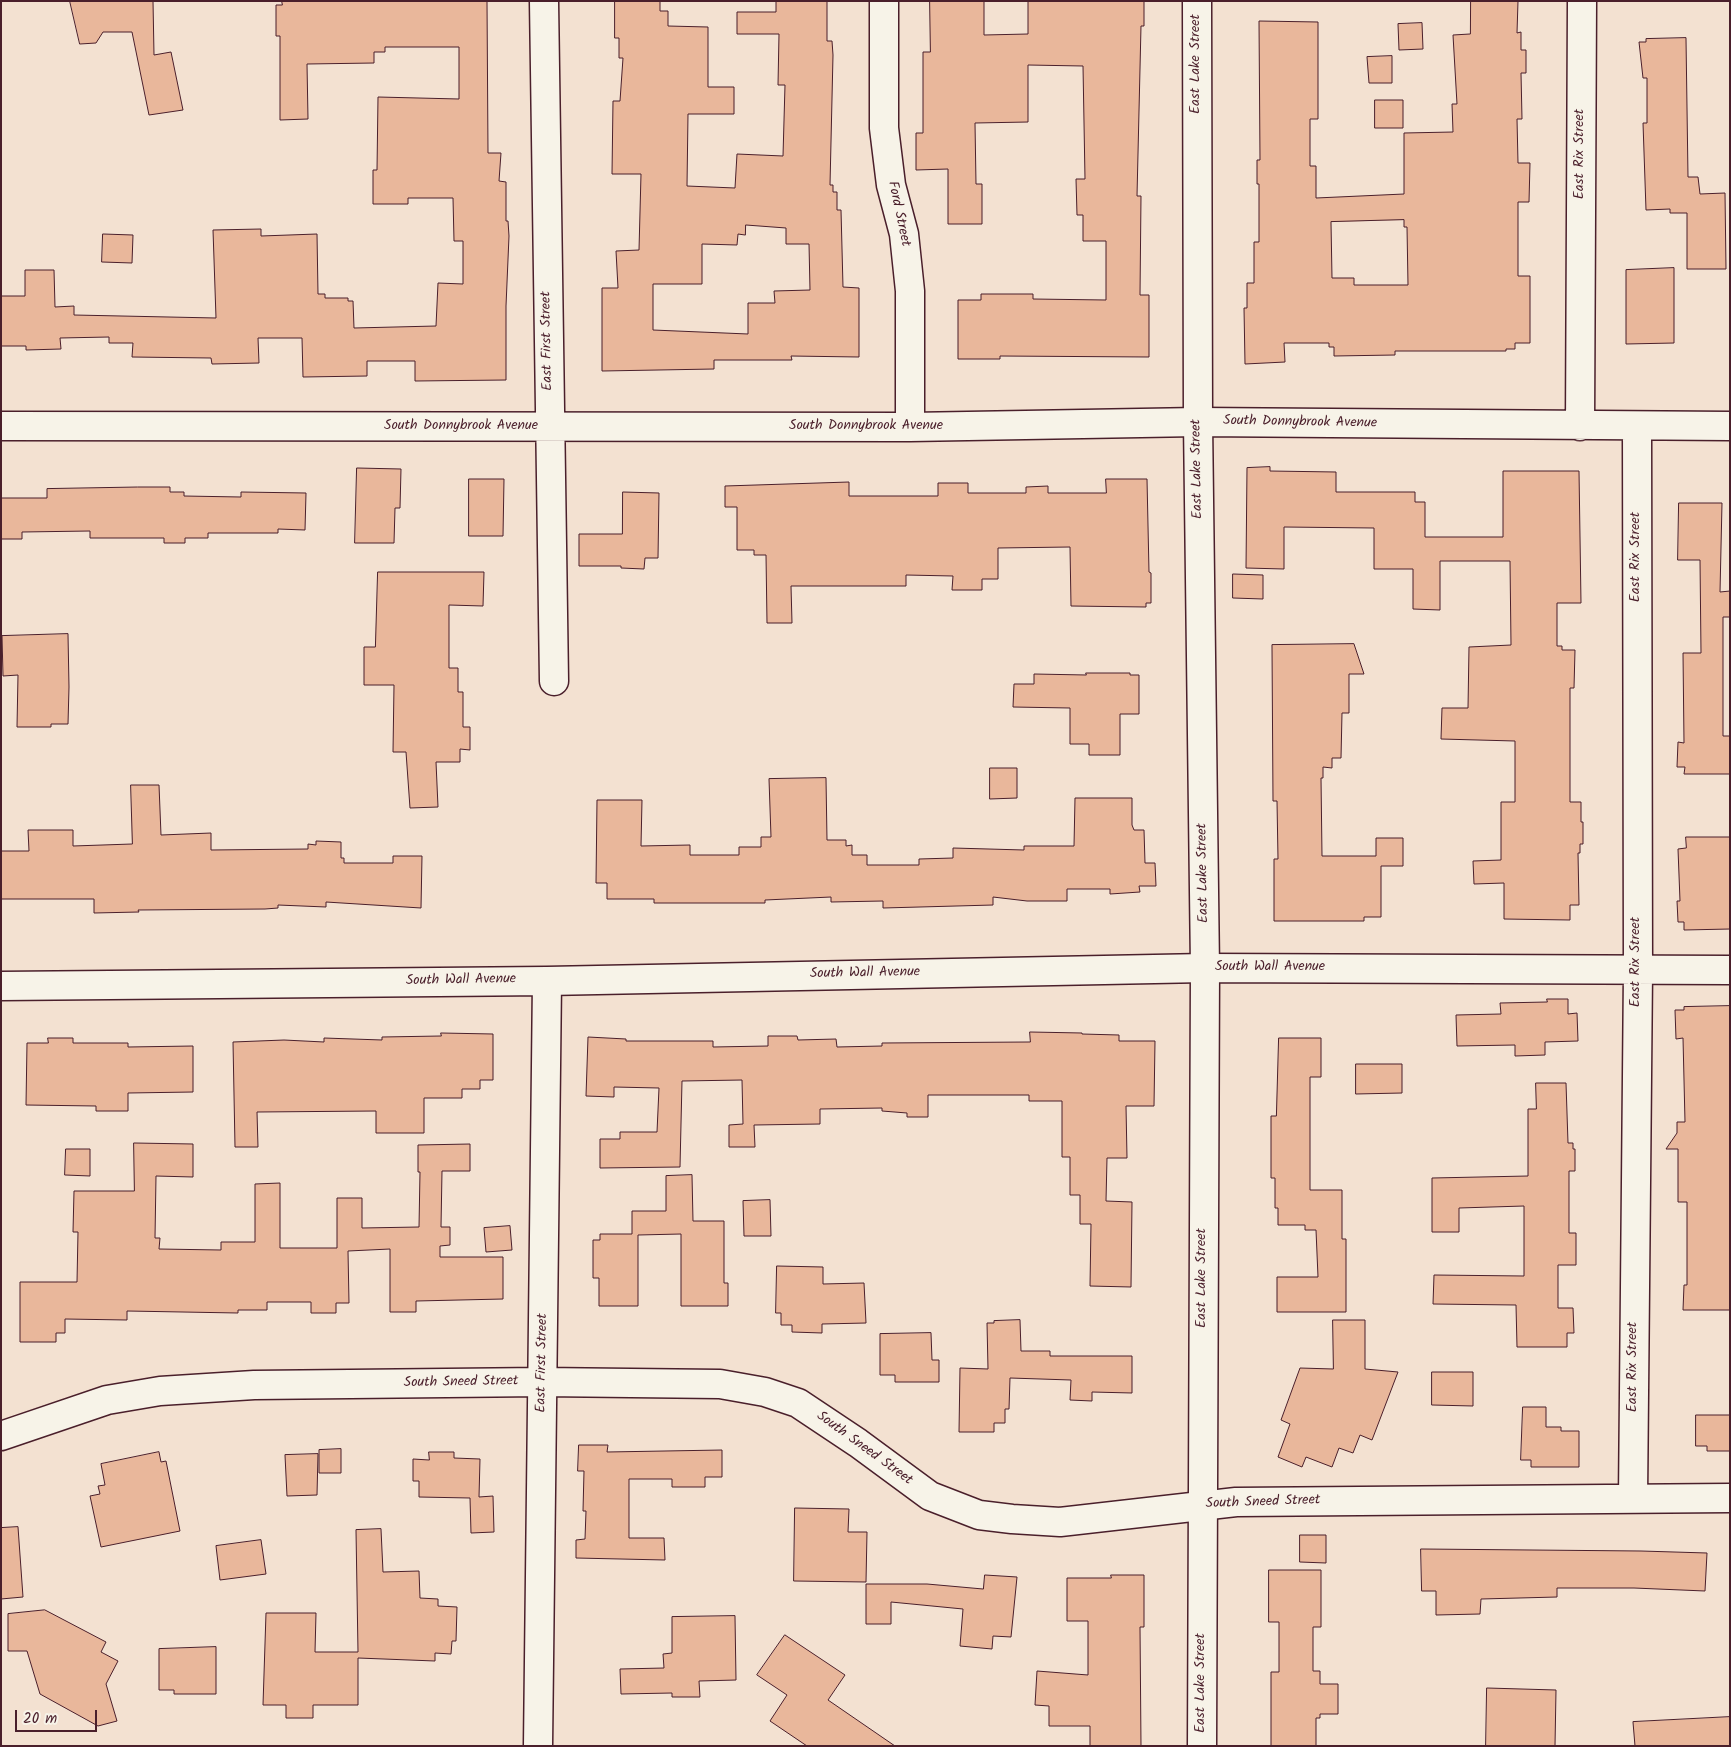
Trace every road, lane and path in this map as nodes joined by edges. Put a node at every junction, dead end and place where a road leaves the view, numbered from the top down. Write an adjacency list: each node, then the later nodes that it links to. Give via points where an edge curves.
1 (544, 1): 10 (street, East First Street)
2 (884, 1): 11 (street, Ford Street, via 884,128 891,185 905,244 910,292)
3 (1197, 1): 5 (street, East Lake Street)
4 (1582, 1): 7 (street, East Rix Street)
5 (1198, 422): 7 (street, South Donnybrook Avenue); 11 (street, South Donnybrook Avenue); 13 (street, East Lake Street)
6 (1, 426): 10 (street, South Donnybrook Avenue)
7 (1580, 426): 8 (street, South Donnybrook Avenue)
8 (1637, 426): 9 (street, South Donnybrook Avenue); 15 (street, East Rix Street)
9 (1730, 426)
10 (549, 427): 11 (street, South Donnybrook Avenue); 12 (street, East First Street)
11 (910, 427)
12 (554, 681)
13 (1205, 968): 15 (street, South Wall Avenue); 16 (street, South Wall Avenue); 22 (street, East Lake Street)
14 (1730, 970): 15 (street, South Wall Avenue)
15 (1638, 971): 20 (street, East Rix Street)
16 (547, 981): 17 (street, South Wall Avenue); 18 (street, East First Street)
17 (1, 986)
18 (542, 1382): 19 (street, South Sneed Street, via 254,1385 160,1391 106,1400); 22 (street, South Sneed Street, via 720,1384 764,1392 798,1403 930,1496 979,1515 1060,1522); 23 (street, East First Street)
19 (1, 1436)
20 (1633, 1498): 21 (street, South Sneed Street); 22 (street, South Sneed Street)
21 (1730, 1498)
22 (1202, 1505): 24 (street, East Lake Street)
23 (538, 1746)
24 (1202, 1746)

